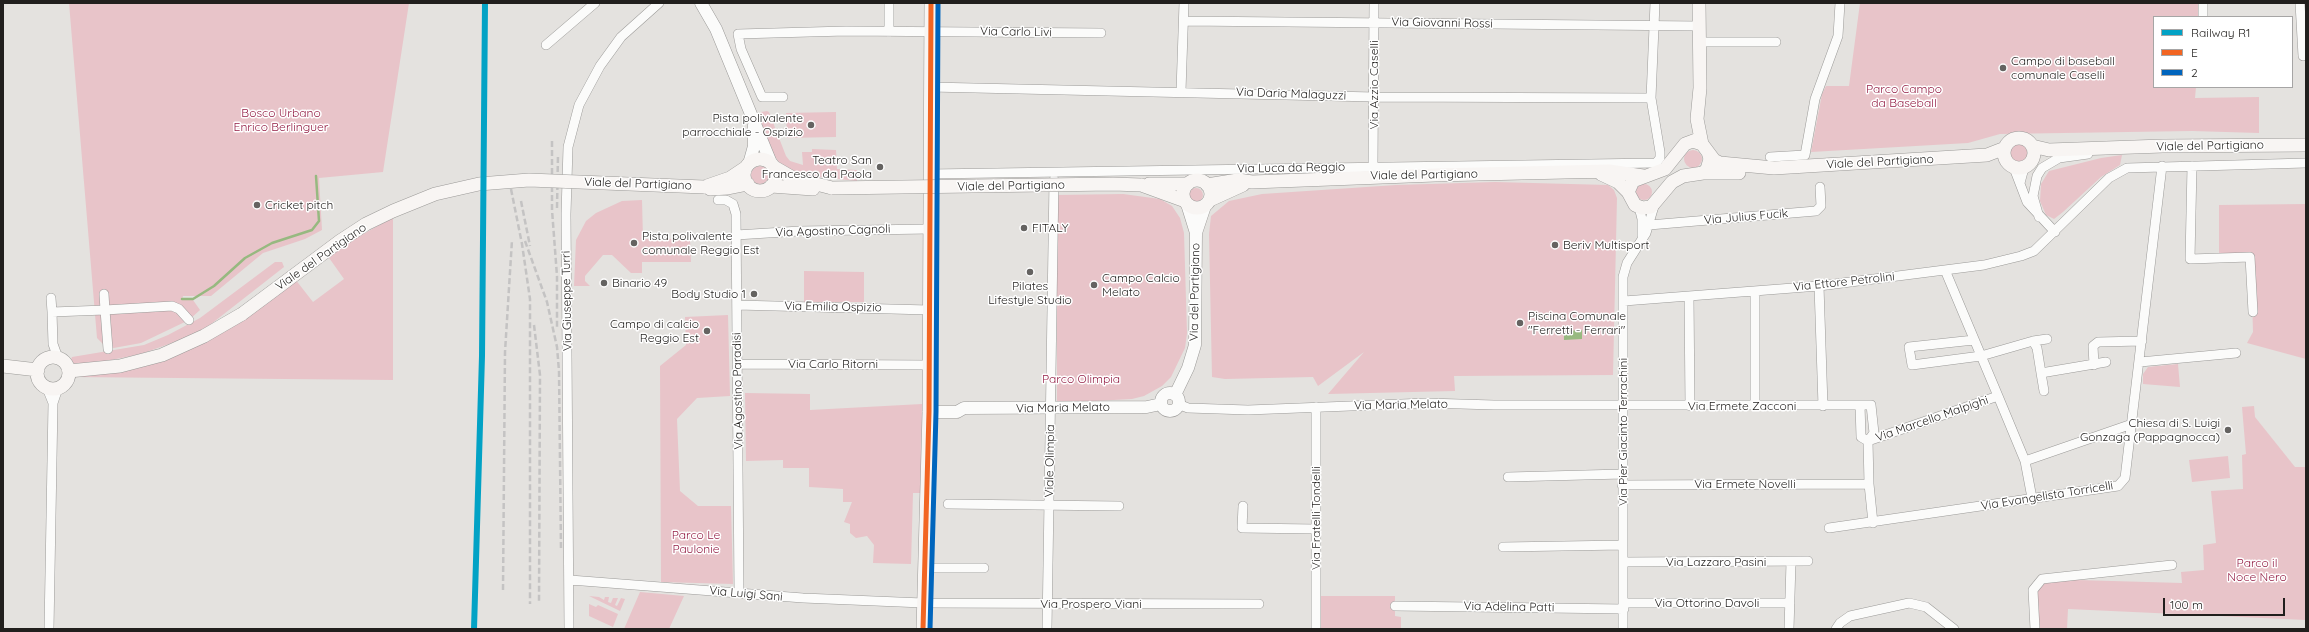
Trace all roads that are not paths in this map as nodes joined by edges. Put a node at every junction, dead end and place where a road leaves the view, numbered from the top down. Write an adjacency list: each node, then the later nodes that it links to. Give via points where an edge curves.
1 (595, 3): 24 (street)
2 (659, 3): 137 (street, Via Giuseppe Turri, via 621,37 600,66 578,105 568,147 566,214)
3 (701, 3): 32 (street, via 716,29)
4 (889, 3): 20 (street)
5 (931, 3): 19 (main road)
6 (1184, 3): 14 (street)
7 (1374, 3): 15 (street, Via Azzio Caselli)
8 (1655, 3): 16 (street)
9 (1698, 3): 17 (main road)
10 (1840, 3): 39 (street, via 1838,36 1815,99 1805,155)
11 (2203, 3): 13 (street)
12 (2300, 3): 18 (street)
13 (2203, 16)
14 (1184, 21): 15 (street, Via Giovanni Rossi); 27 (street)
15 (1374, 23): 16 (street, Via Giovanni Rossi); 29 (street, Via Azzio Caselli)
16 (1654, 26): 17 (street, Via Giovanni Rossi); 30 (street)
17 (1699, 26): 22 (main road)
18 (2296, 26): 25 (street)
19 (931, 31): 20 (street, Via Carlo Livi); 21 (street, Via Carlo Livi); 26 (main road)
20 (889, 32): 28 (street, Via Carlo Livi, via 738,34 741,49 762,97)
21 (1101, 33)
22 (1700, 42): 23 (street); 31 (main road)
23 (1776, 42)
24 (546, 45)
25 (2303, 56)
26 (930, 87): 27 (street, Via Daria Malaguzzi); 49 (main road)
27 (1181, 91): 29 (street, Via Daria Malaguzzi)
28 (783, 97)
29 (1375, 97): 30 (street, Via Daria Malaguzzi); 45 (street, Via Azzio Caselli)
30 (1651, 98): 45 (street, Via Luca da Reggio, via 1659,141 1660,158 1656,163)
31 (1697, 119): 33 (main road, Viale del Partigiano); 35 (main road)
32 (754, 124): 41 (street); 42 (street, via 754,146)
33 (1684, 144): 35 (main road, via 1693,141); 50 (main road, Viale del Partigiano, via 1665,169)
34 (2306, 145): 36 (main road, Viale del Partigiano)
35 (1705, 148): 39 (main road, Viale del Partigiano, via 1720,164); 48 (main road, via 1710,162)
36 (2113, 148): 37 (main road, Viale del Partigiano); 66 (street, Viale del Partigiano, via 2059,158 2042,168 2037,176 2033,196)
37 (2033, 151): 38 (main road, via 2030,163); 38 (main road, via 2028,141 2018,138 2009,142)
38 (2012, 161): 39 (main road, Viale del Partigiano, via 1987,154); 66 (street, via 2027,202)
39 (1772, 162): 48 (main road, Viale del Partigiano, via 1744,172)
40 (2306, 163): 44 (street, Via Ettore Petrolini)
41 (773, 165): 42 (main road, Viale del Partigiano, via 762,160); 56 (main road, via 777,175); 59 (main road, Viale del Partigiano, via 793,178)
42 (747, 166): 52 (main road, via 744,176); 58 (main road, Viale del Partigiano, via 730,178)
43 (2162, 166): 44 (street, Via Ettore Petrolini); 69 (street, Via Ettore Petrolini, via 2127,168 2109,178); 89 (street, Via Evangelista Torricelli)
44 (2192, 166): 84 (street, via 2190,259 2250,257)
45 (1373, 167): 46 (street, Via Luca da Reggio)
46 (1055, 172): 49 (street, Via Luca da Reggio); 113 (street, Viale Olimpia)
47 (1597, 173): 50 (main road, Viale del Partigiano, via 1609,171); 51 (main road, Viale del Partigiano, via 1442,174); 60 (main road, Viale del Partigiano, via 1618,182)
48 (1702, 173): 64 (main road, Viale del Partigiano, via 1683,176 1672,182)
49 (930, 174): 68 (main road)
50 (1644, 176): 60 (main road, Viale del Partigiano, via 1633,181)
51 (1252, 182): 55 (main road, Viale del Partigiano, via 1238,180); 63 (main road, Viale del Partigiano, via 1222,193)
52 (748, 184): 56 (main road, Viale del Partigiano, via 756,189); 58 (main road, Viale del Partigiano, via 716,189)
53 (1188, 184): 54 (main road, Viale del Partigiano); 55 (main road, Viale del Partigiano, via 1200,180); 62 (main road, via 1183,192)
54 (1141, 185): 59 (main road, Viale del Partigiano, bridge); 62 (main road, Viale del Partigiano)
55 (1207, 185): 63 (main road, via 1211,192)
56 (771, 186): 59 (main road, Viale del Partigiano)
57 (1820, 186): 67 (street, Via Julius Fucik, via 1821,206 1816,211)
58 (704, 187): 101 (main road, Viale del Partigiano, bridge, via 528,180 479,184 434,194 366,224 242,314 204,336 162,354 120,366)
59 (832, 188)
60 (1628, 192): 65 (main road, Viale del Partigiano, via 1631,201)
61 (718, 200): 71 (street, Via Agostino Paradisi, via 726,200 733,204 736,214)
62 (1186, 203): 63 (main road, Viale del Partigiano, via 1198,209); 70 (street, Via del Partigiano)
63 (1208, 203): 70 (street, Via del Partigiano)
64 (1654, 206): 65 (main road, via 1646,209); 67 (street, Via Pier Giacinto Terrachini)
65 (1639, 207): 72 (street)
66 (2039, 217): 69 (street)
67 (1649, 225): 72 (street, Via Pier Giacinto Terrachini)
68 (930, 229): 71 (street, Via Agostino Cagnoli, via 800,231); 82 (main road)
69 (2054, 232): 73 (street, Via Ettore Petrolini, via 2034,251 2021,256)
70 (1196, 233): 106 (street, Via del Partigiano, via 1195,344)
71 (736, 235): 80 (street, Via Agostino Paradisi)
72 (1642, 240): 79 (street, Via Pier Giacinto Terrachini, via 1624,268)
73 (1946, 270): 74 (street, Via Ettore Petrolini); 87 (street)
74 (1818, 286): 75 (street, Via Ettore Petrolini); 110 (street)
75 (1755, 291): 77 (street, Via Ettore Petrolini); 109 (street)
76 (104, 294): 81 (street)
77 (1688, 296): 79 (street, Via Ettore Petrolini); 108 (street)
78 (51, 298): 83 (street)
79 (1624, 301): 107 (street, Via Pier Giacinto Terrachini)
80 (737, 305): 82 (street, Via Emilia Ospizio); 96 (street, Via Agostino Paradisi)
81 (105, 310): 83 (street); 85 (street, via 172,306 180,309); 90 (street)
82 (929, 310): 97 (main road)
83 (52, 312): 93 (street)
84 (2253, 312)
85 (189, 320)
86 (2047, 339): 88 (street)
87 (1974, 340): 92 (street); 92 (street, via 1909,347 1912,365)
88 (2033, 341): 92 (street); 102 (street, via 2037,348)
89 (2142, 341): 95 (street, Via Evangelista Torricelli); 98 (street, via 2098,342 2093,346)
90 (108, 350)
91 (2236, 353): 95 (street)
92 (1981, 356): 105 (street)
93 (54, 358): 100 (main road, via 42,362); 101 (main road, via 65,363)
94 (2106, 362): 98 (street)
95 (2140, 362): 114 (street, Via Evangelista Torricelli)
96 (738, 364): 97 (street, Via Carlo Ritorni); 138 (street, Via Agostino Paradisi)
97 (929, 364): 112 (main road)
98 (2094, 365): 102 (street)
99 (3, 366): 100 (main road)
100 (38, 370): 103 (main road, via 40,380)
101 (69, 371): 103 (main road, via 65,383)
102 (2041, 372): 104 (street)
103 (53, 388): 145 (street)
104 (2044, 391)
105 (1998, 396): 115 (street, Via Marcello Malpighi); 116 (street, Via Marcello Malpighi)
106 (1177, 400): 111 (street, Via Maria Melato, via 1188,408 1248,410); 113 (street, Via Maria Melato, via 1166,393 1161,404 1147,407)
107 (1624, 406): 108 (street, Via Ermete Zacconi); 111 (street, Via Maria Melato, via 1427,403); 117 (street, Via Pier Giacinto Terrachini)
108 (1690, 406): 109 (street, Via Ermete Zacconi)
109 (1755, 406): 110 (street, Via Ermete Zacconi)
110 (1823, 406): 115 (street, Via Ermete Zacconi, via 1860,405 1861,437)
111 (1316, 407): 128 (street, Via Fratelli Tondelli)
112 (929, 408): 113 (street, Via Maria Melato, via 959,405 964,408); 135 (main road)
113 (1051, 409): 123 (street, Viale Olimpia)
114 (2132, 424): 116 (street); 121 (street, Via Evangelista Torricelli, via 2125,478 2118,486)
115 (1868, 441): 119 (street)
116 (2025, 461): 121 (street, Via Marcello Malpighi)
117 (1623, 474): 118 (street); 120 (street, Via Pier Giacinto Terrachini)
118 (1508, 477)
119 (1869, 484): 120 (street, Via Ermete Novelli); 126 (street)
120 (1622, 485): 129 (street, Via Pier Giacinto Terrachini)
121 (2032, 498): 126 (street, Via Evangelista Torricelli)
122 (948, 504): 123 (street)
123 (1050, 505): 124 (street); 141 (street, Viale Olimpia)
124 (1119, 506)
125 (1243, 506): 128 (street, via 1242,528)
126 (1874, 523): 127 (street, Via Evangelista Torricelli)
127 (1829, 528)
128 (1316, 529): 149 (street, Via Fratelli Tondelli)
129 (1624, 545): 130 (street); 132 (street, Via Pier Giacinto Terrachini)
130 (1503, 547)
131 (1808, 561): 133 (street, Via Lazzaro Pasini)
132 (1623, 562): 133 (street, Via Lazzaro Pasini); 144 (street, Via Pier Giacinto Terrachini)
133 (1790, 562): 139 (street)
134 (2172, 565): 154 (street, via 2042,579 2033,590)
135 (924, 568): 136 (street); 140 (main road)
136 (984, 568)
137 (570, 580): 138 (street, Via Luigi Sani); 146 (street, Via Giuseppe Turri)
138 (739, 593): 140 (street, Via Luigi Sani)
139 (1790, 603): 144 (street, Via Ottorino Davoli); 151 (street)
140 (923, 604): 141 (street, Via Prospero Viani); 147 (main road)
141 (1047, 604): 142 (street, Via Prospero Viani); 148 (street, Viale Olimpia)
142 (1259, 604)
143 (1395, 606): 144 (street, Via Adelina Patti)
144 (1624, 606): 150 (street, Via Pier Giacinto Terrachini)
145 (49, 629)
146 (569, 629)
147 (923, 629)
148 (1047, 629)
149 (1316, 629)
150 (1623, 629)
151 (1789, 629)
152 (1836, 629): 153 (street, via 1850,616 1909,603 1926,606)
153 (1954, 629)
154 (2035, 629)

